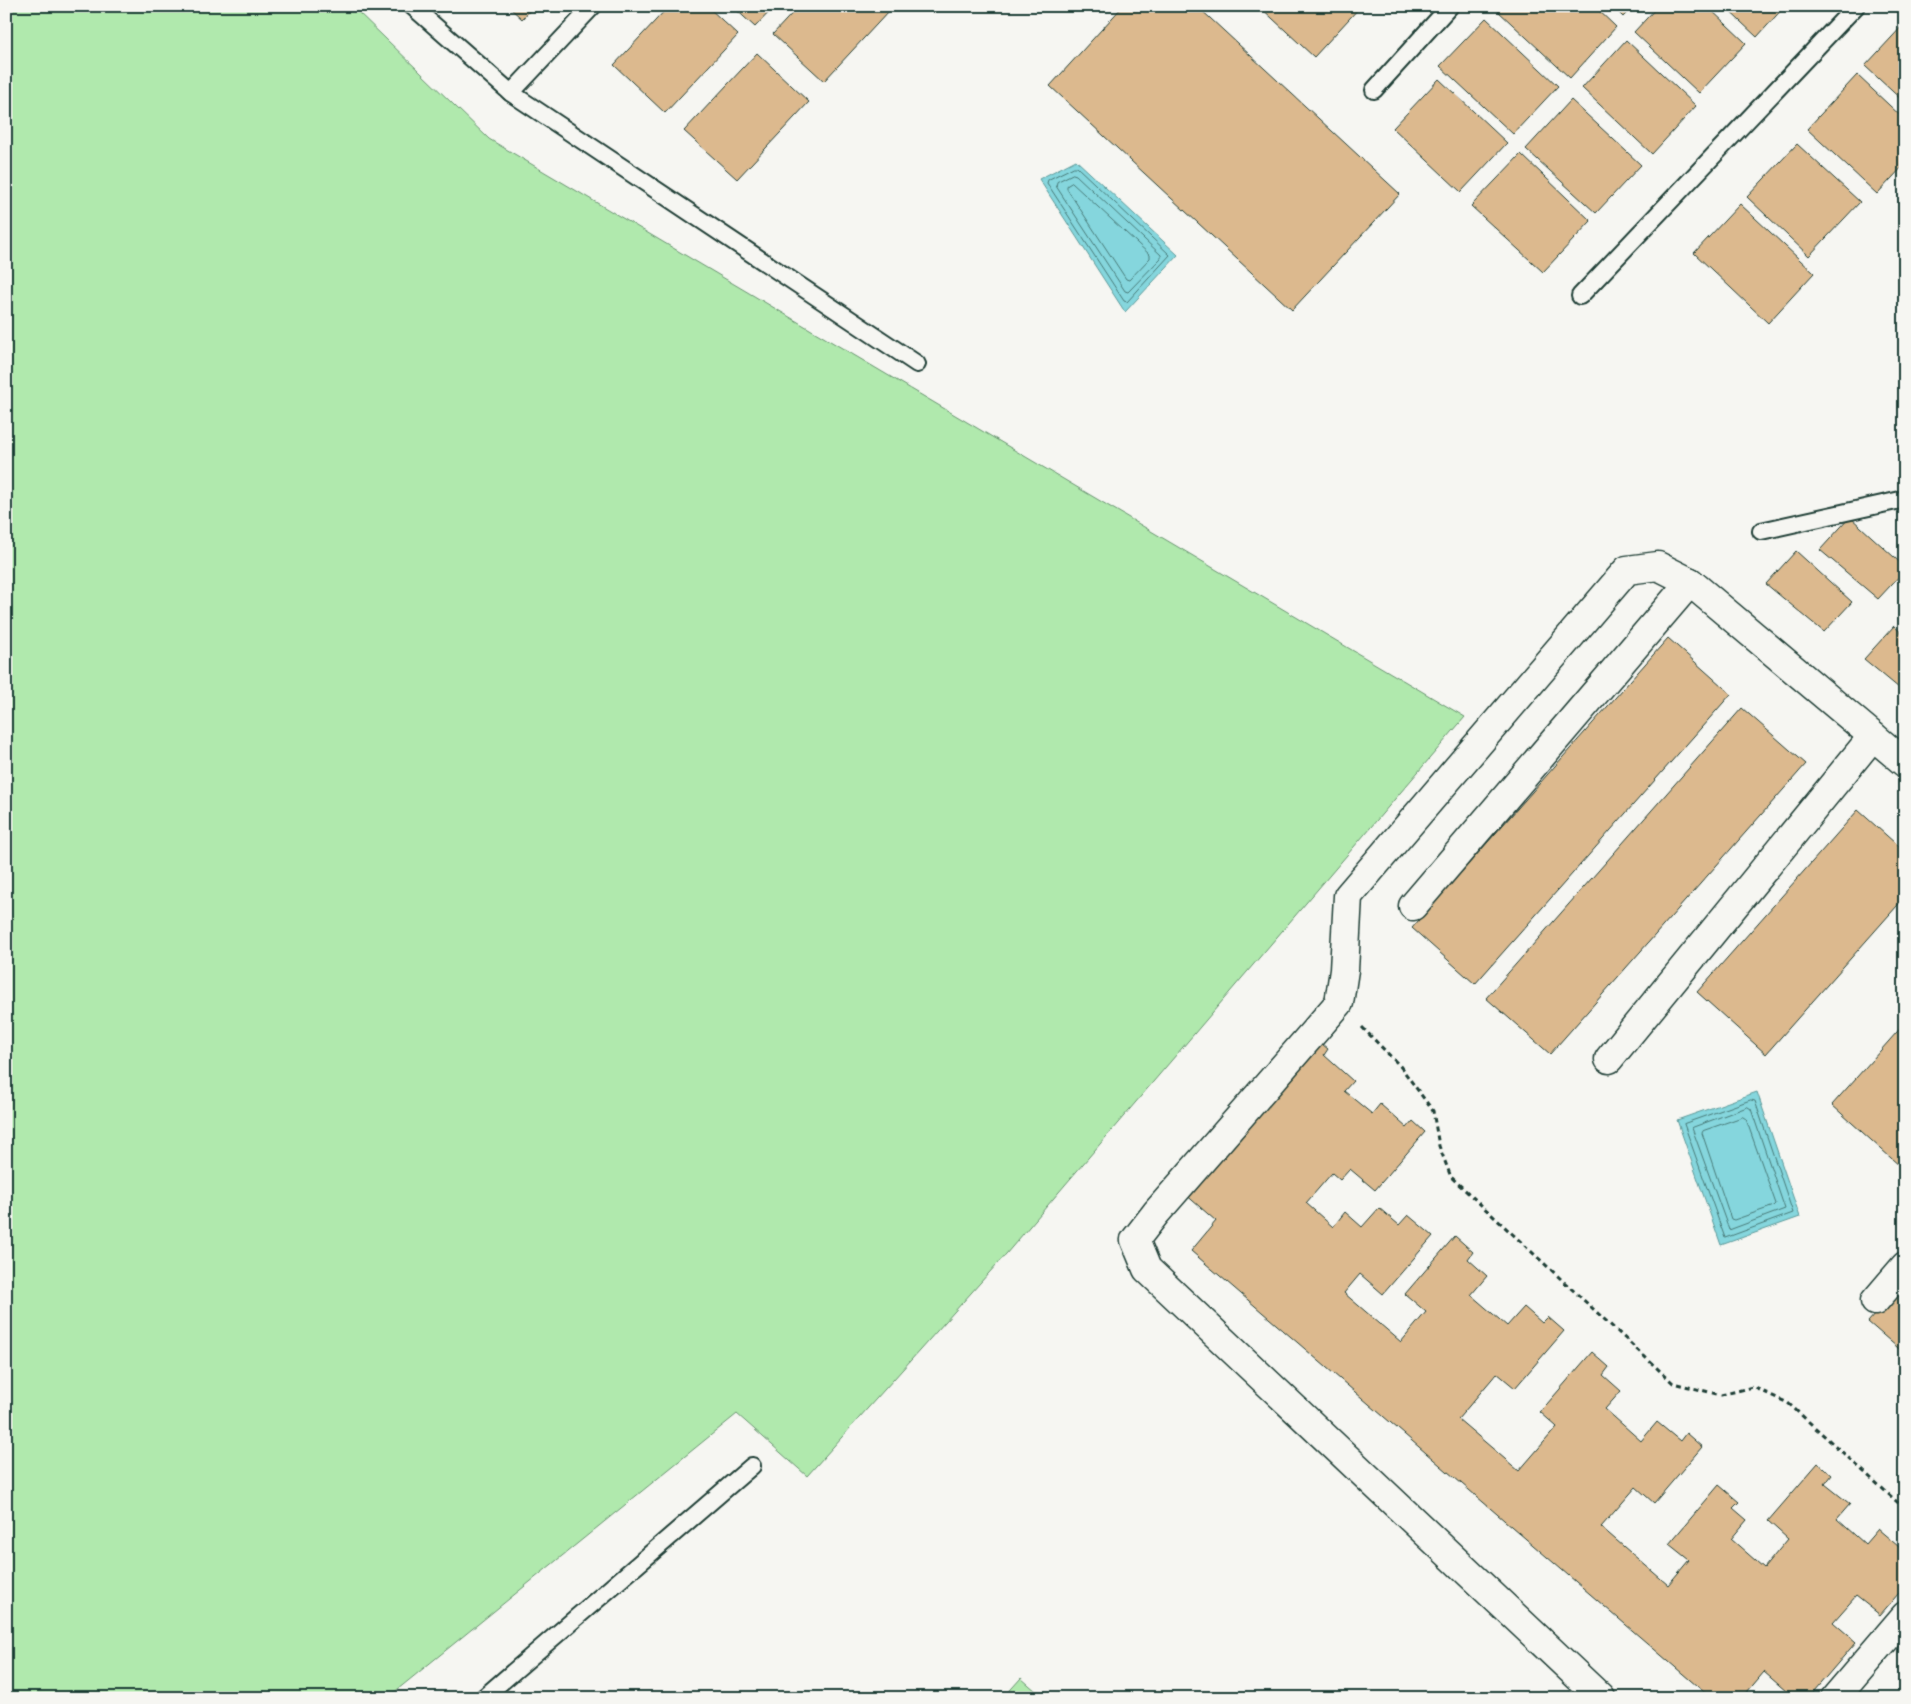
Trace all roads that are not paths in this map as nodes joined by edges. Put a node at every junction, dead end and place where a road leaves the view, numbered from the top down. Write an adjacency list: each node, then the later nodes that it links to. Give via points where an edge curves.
1 (412, 6): 6 (lane)
2 (593, 6): 6 (lane)
3 (1450, 6): 5 (lane)
4 (1856, 6): 7 (lane)
5 (1374, 90)
6 (511, 93): 8 (lane)
7 (1580, 296)
8 (917, 364)
9 (1905, 499): 10 (lane)
10 (1761, 531)
11 (1690, 582): 12 (street); 14 (street); 21 (street, via 1658,566 1627,570 1348,896 1339,1003 1135,1240 1147,1269)
12 (1873, 736): 13 (street); 15 (street)
13 (1905, 763)
14 (1414, 906)
15 (1609, 1059)
16 (1905, 1266): 17 (street)
17 (1876, 1300)
18 (752, 1466): 20 (lane)
19 (1905, 1616): 22 (street)
20 (483, 1698)
21 (1601, 1698)
22 (1835, 1698)

